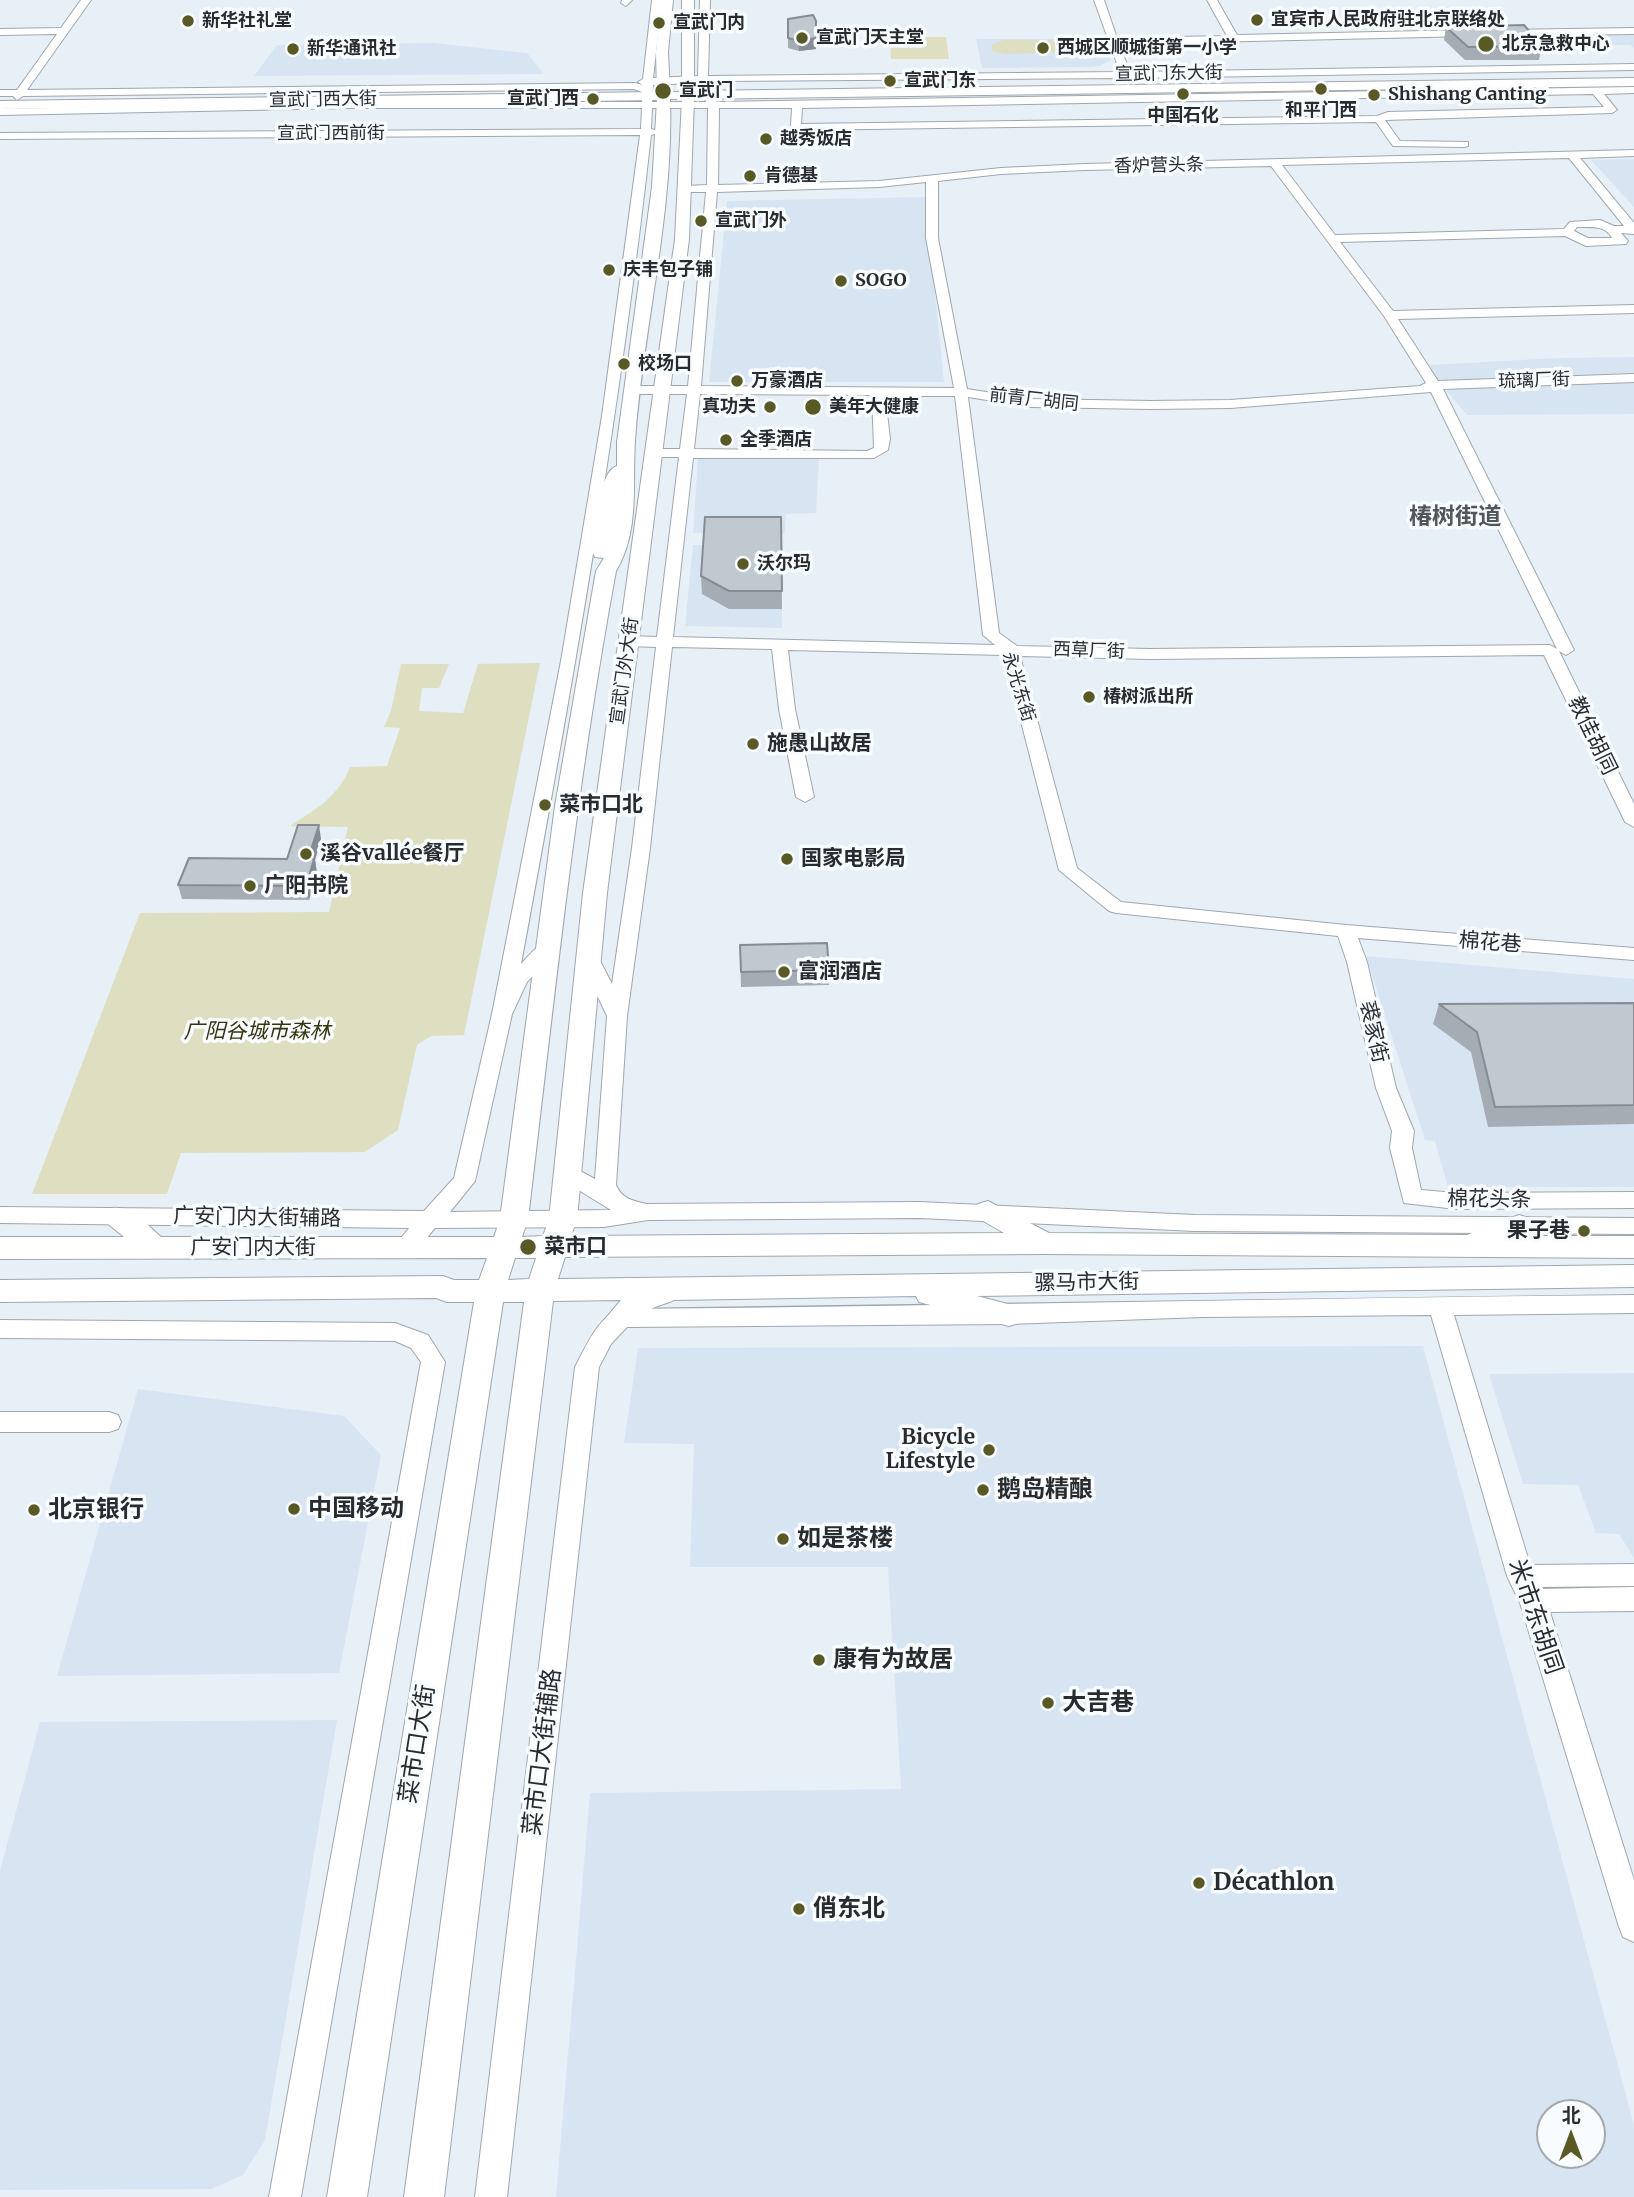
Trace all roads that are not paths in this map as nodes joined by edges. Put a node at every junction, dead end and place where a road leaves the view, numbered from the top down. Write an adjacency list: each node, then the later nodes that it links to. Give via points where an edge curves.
1 (86, 0): 9 (street)
2 (657, 0): 22 (street)
3 (667, 0): 25 (main road)
4 (688, 0): 8 (main road, 宣武门外大街)
5 (1099, 0): 15 (street)
6 (1212, 0): 14 (street)
7 (705, 6): 8 (street); 24 (street)
8 (687, 17): 23 (main road, 宣武门外大街)
9 (62, 31): 11 (street); 28 (street)
10 (1634, 31): 13 (street)
11 (0, 32)
12 (1484, 33): 14 (street)
13 (1498, 33)
14 (1233, 37): 15 (street)
15 (1113, 41): 18 (street)
16 (1634, 67): 18 (street, 宣武门东大街)
17 (1634, 75): 18 (main road, 宣武门东大街)
18 (1127, 78): 24 (main road, 宣武门东大街)
19 (1632, 87): 20 (main road, 宣武门东大街, via 1576,82); 21 (street, 宣武门东大街)
20 (1371, 89): 21 (street, 宣武门东大街); 27 (main road, 宣武门东大街); 30 (street, 宣武门东大街); 37 (street)
21 (1595, 90): 37 (street, via 1612,110)
22 (644, 91): 25 (main road); 28 (main road, 宣武门西大街); 29 (main road, 宣武门西大街); 32 (street, 宣武门西大街); 40 (street)
23 (687, 91): 24 (main road); 24 (street); 25 (main road); 52 (main road, 宣武门外大街)
24 (709, 91): 27 (main road, 宣武门东大街); 33 (street, 宣武门东大街); 51 (street, via 714,110)
25 (663, 92): 41 (main road, 宣武门外大街)
26 (0, 95): 28 (main road, 宣武门西大街)
27 (980, 96): 30 (street, 宣武门东大街); 33 (street, 宣武门东大街); 39 (street)
28 (20, 98): 31 (main road, 宣武门西大街); 35 (main road); 36 (main road, 宣武门西大街)
29 (510, 98): 32 (main road); 36 (main road, 宣武门西大街)
30 (1143, 100): 38 (street)
31 (0, 104)
32 (542, 104): 36 (street, 宣武门西大街)
33 (797, 105): 39 (street, via 796,127)
34 (163, 111): 35 (street, 宣武门西大街); 36 (street, 宣武门西大街); 42 (street)
35 (0, 112)
36 (345, 116): 40 (street, 宣武门西前街); 42 (street, 宣武门西前街)
37 (1383, 117): 38 (street); 44 (street, via 1397,144)
38 (1151, 122): 39 (street)
39 (989, 125)
40 (646, 132): 41 (street, 宣武门西前街); 80 (street, via 597,495)
41 (663, 132): 61 (main road, 宣武门外大街)
42 (152, 135): 43 (street, 宣武门西前街)
43 (0, 136)
44 (1478, 144)
45 (1492, 144): 46 (street)
46 (1634, 145)
47 (1634, 153): 48 (street, 香炉营头条)
48 (1571, 154): 49 (street, 香炉营头条); 53 (street)
49 (1275, 164): 50 (street, 香炉营头条, via 1061,168); 56 (street, 教佳胡同)
50 (932, 178): 51 (street, 香炉营头条); 65 (street, 永光东街, via 932,238)
51 (712, 189): 52 (street, 香炉营头条); 63 (street)
52 (684, 190): 62 (main road, 宣武门外大街)
53 (1634, 229): 54 (street)
54 (1612, 230): 55 (street, via 1600,223 1574,224); 55 (street, via 1622,242 1586,242)
55 (1567, 232): 56 (street)
56 (1333, 239): 58 (street, 教佳胡同)
57 (1634, 309): 58 (street)
58 (1389, 315): 60 (street, 教佳胡同)
59 (1634, 378): 60 (street, 琉璃厂街)
60 (1434, 384): 65 (street, 前青厂胡同, via 1423,390 1217,404 1031,403); 73 (street, 教佳胡同)
61 (632, 390): 62 (street, 前青厂胡同); 66 (main road, 宣武门外大街)
62 (663, 391): 63 (street, 前青厂胡同); 67 (main road, 宣武门外大街)
63 (694, 391): 64 (street, 前青厂胡同); 68 (street)
64 (878, 392): 65 (street, 前青厂胡同); 68 (street, via 883,439 881,450 869,455)
65 (961, 392): 72 (street, 永光东街, via 991,635)
66 (626, 442): 77 (main road, 宣武门外大街, via 626,508 614,558 606,571 566,806)
67 (656, 453): 68 (street); 69 (main road, 宣武门外大街)
68 (685, 453): 70 (street)
69 (629, 641): 70 (street, 西草厂街); 79 (main road, 宣武门外大街)
70 (666, 642): 71 (street, 西草厂街); 81 (street)
71 (779, 644): 72 (street, 西草厂街); 74 (street)
72 (1010, 648): 73 (street, 西草厂街, via 1150,653); 76 (street, 永光东街, via 1068,870 1116,907)
73 (1558, 650): 75 (street, 教佳胡同)
74 (805, 797)
75 (1634, 822)
76 (1346, 932): 78 (street, 棉花巷); 82 (street, 裘家街, via 1386,1088)
77 (548, 948): 80 (street, via 518,979); 92 (main road, 宣武门外大街)
78 (1634, 954)
79 (589, 957): 81 (street); 83 (main road, 宣武门外大街)
80 (502, 1014): 85 (street, via 464,1181)
81 (617, 1016): 84 (street, via 605,1185)
82 (1403, 1131): 86 (street, 棉花头条, via 1401,1148 1412,1197)
83 (567, 1172): 84 (street); 93 (main road, 宣武门外大街)
84 (610, 1197): 88 (street)
85 (447, 1200): 91 (street); 94 (street)
86 (1634, 1200)
87 (988, 1211): 88 (street); 95 (street, via 1195,1223); 97 (main road)
88 (648, 1212): 93 (street)
89 (0, 1215): 90 (street, 广安门内大街辅路)
90 (117, 1216): 91 (street, 广安门内大街辅路); 102 (main road)
91 (392, 1219): 94 (street, 广安门内大街辅路)
92 (514, 1219): 93 (street, 广安门内大街辅路); 94 (street, 广安门内大街辅路); 104 (main road, 宣武门外大街)
93 (563, 1219): 98 (main road, 宣武门外大街)
94 (429, 1220): 103 (street)
95 (1519, 1225): 96 (street); 99 (main road)
96 (1634, 1226)
97 (1044, 1243): 98 (main road, 骡马市大街); 99 (main road, 骡马市大街)
98 (554, 1246): 104 (main road, 骡马市大街); 109 (main road)
99 (1464, 1246): 100 (main road, 骡马市大街)
100 (1634, 1247)
101 (0, 1248): 102 (main road, 广安门内大街)
102 (155, 1248): 103 (main road, 广安门内大街)
103 (404, 1248): 104 (main road, 广安门内大街)
104 (505, 1248): 111 (main road, 菜市口大街)
105 (1634, 1276): 106 (main road, 骡马市大街)
106 (894, 1285): 107 (main road, 骡马市大街); 115 (main road)
107 (676, 1288): 109 (main road, 骡马市大街); 116 (main road, via 637,1303)
108 (62, 1290): 110 (main road, 广安门内大街); 111 (main road, 广安门内大街, via 443,1287 447,1291); 112 (main road)
109 (540, 1290): 111 (main road, 广安门内大街); 127 (main road)
110 (0, 1291)
111 (490, 1291): 126 (main road, 菜市口大街)
112 (0, 1301)
113 (1634, 1304): 114 (street, 骡马市大街)
114 (1440, 1306): 115 (street, 骡马市大街); 121 (street, 米市东胡同)
115 (1009, 1315): 116 (street, 骡马市大街)
116 (621, 1318): 128 (street, 菜市口大街辅路, via 587,1367)
117 (0, 1329): 125 (street, via 395,1332 427,1346 433,1363)
118 (0, 1422): 119 (street)
119 (109, 1422)
120 (1634, 1574): 121 (street)
121 (1520, 1576): 123 (street, 米市东胡同)
122 (1634, 1599): 123 (street)
123 (1533, 1601): 124 (street, 米市东胡同)
124 (1634, 1927)
125 (285, 2197)
126 (347, 2197)
127 (424, 2197)
128 (491, 2197)

